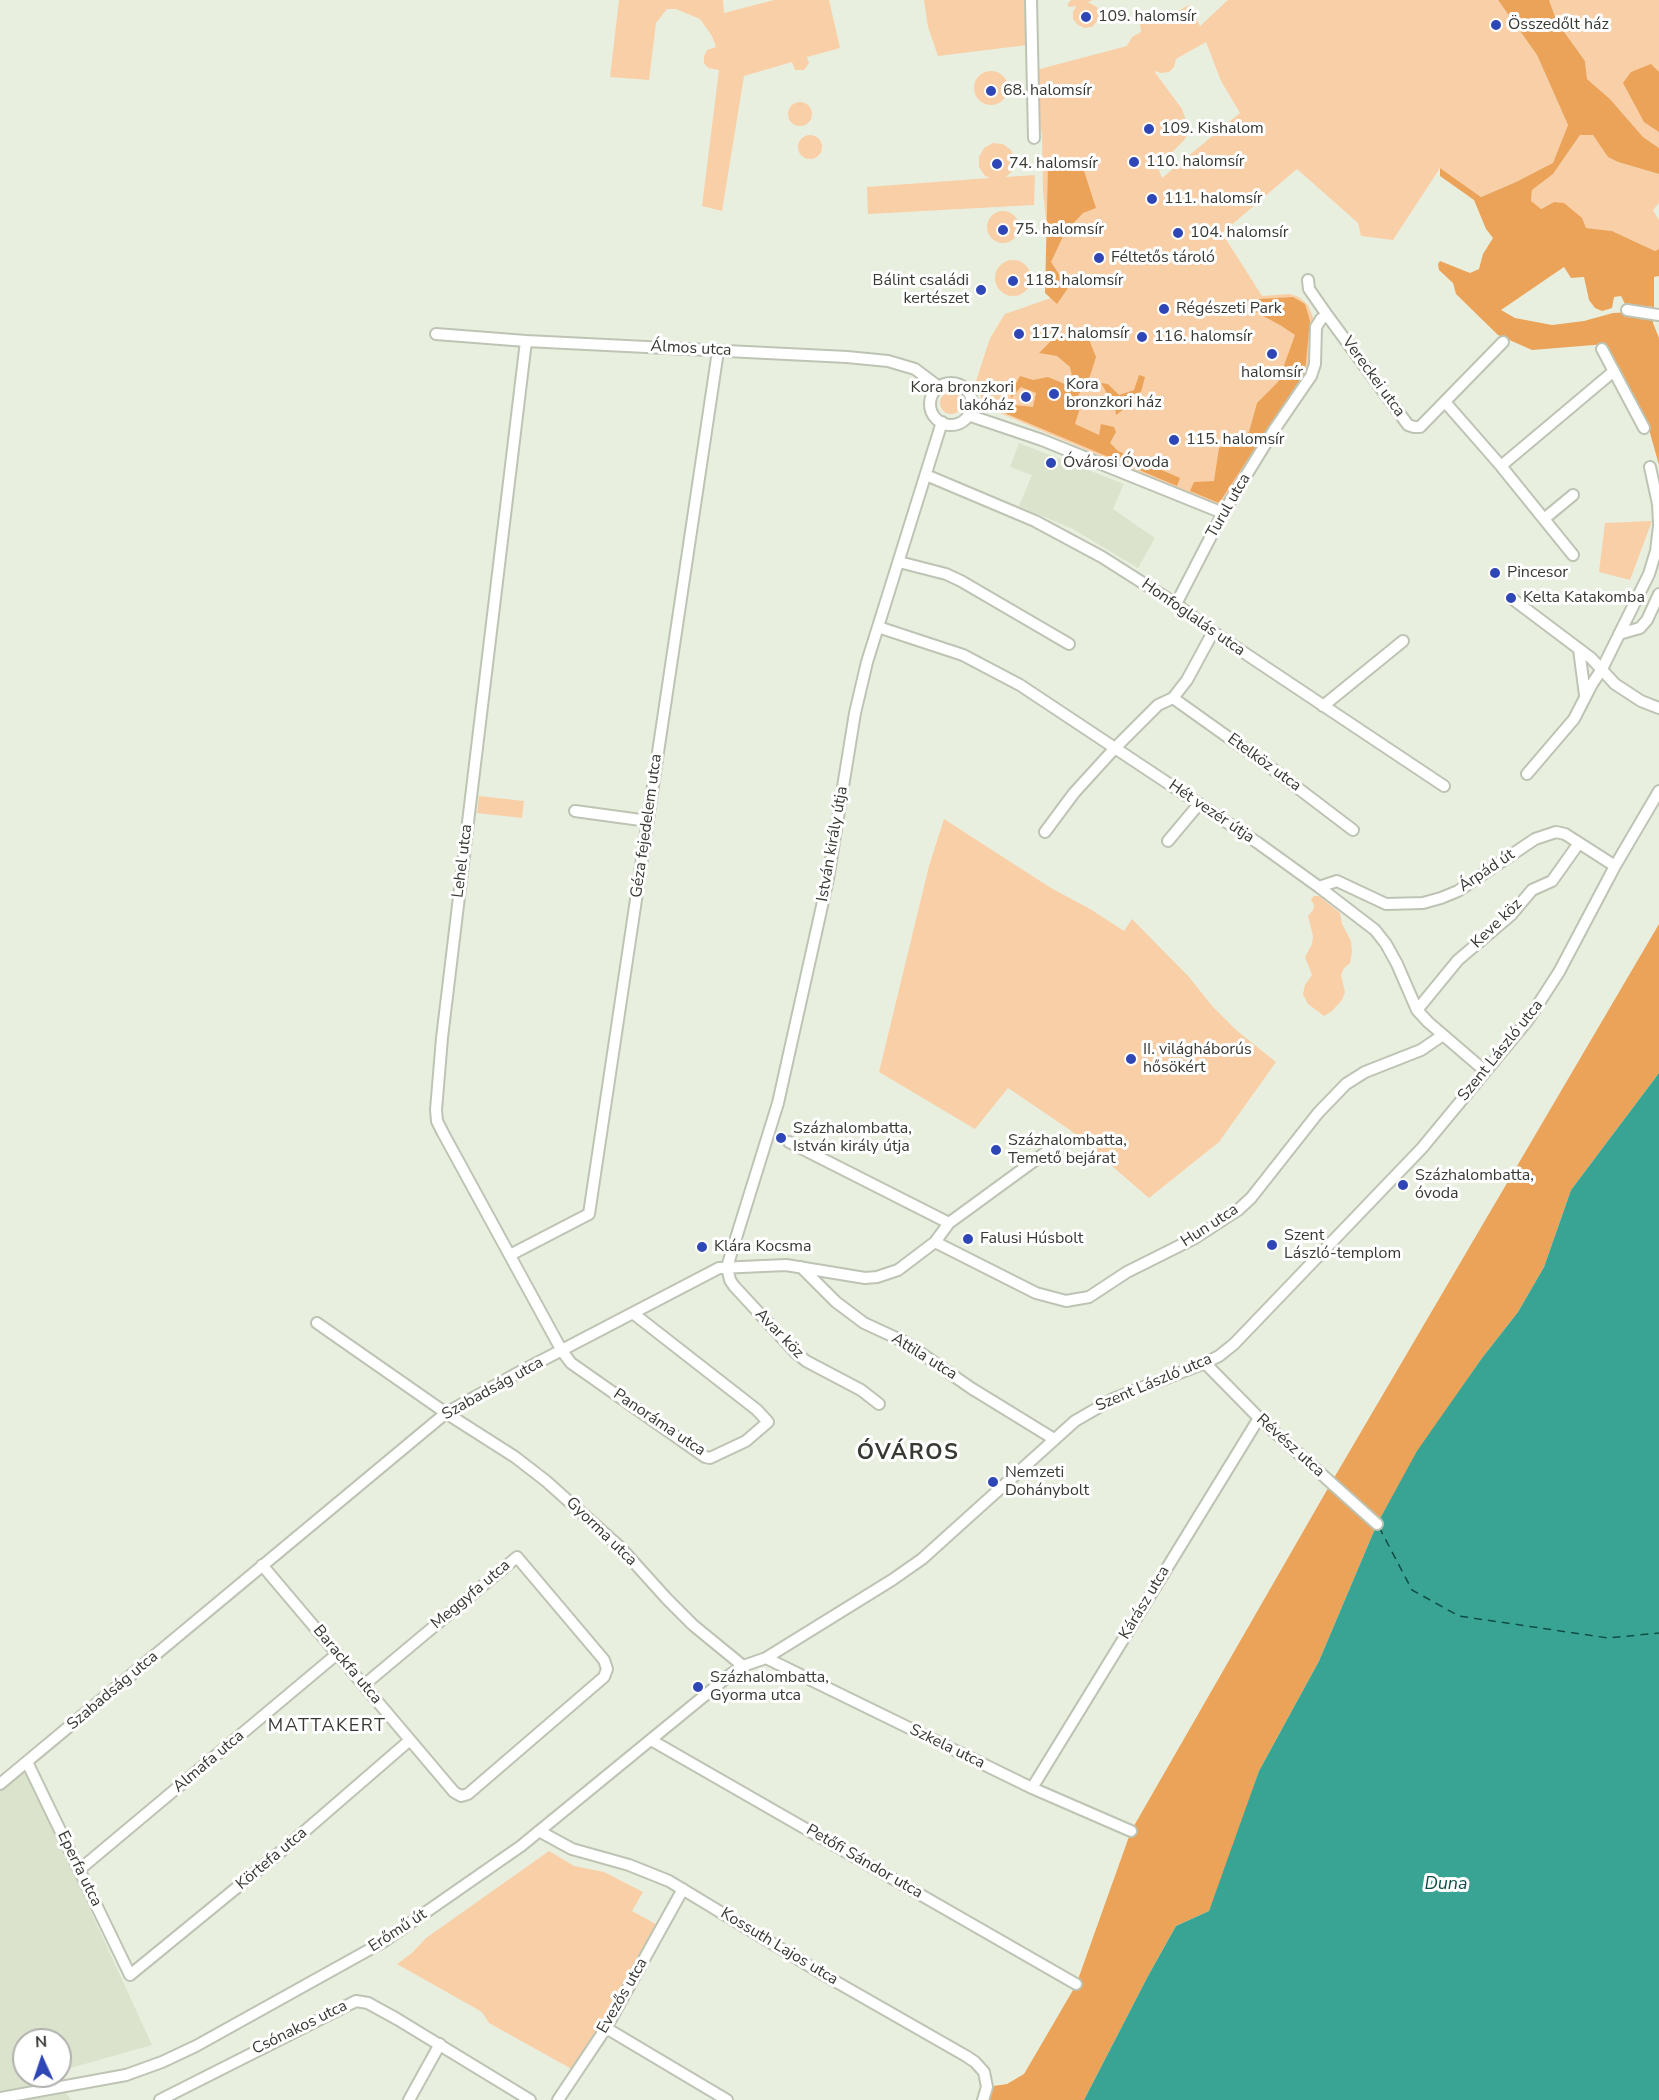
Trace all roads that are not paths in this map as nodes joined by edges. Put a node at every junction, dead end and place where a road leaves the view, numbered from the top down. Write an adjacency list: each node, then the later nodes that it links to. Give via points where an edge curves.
1 (1031, 0): 2 (street)
2 (1034, 138)
3 (1308, 280): 5 (street, Vereckei utca, via 1309,289)
4 (1627, 310): 6 (street)
5 (1327, 315): 14 (street, Vereckei utca, via 1408,425 1420,427); 22 (street, Turul utca, via 1316,327 1311,376)
6 (1659, 315)
7 (436, 334): 8 (street, Álmos utca)
8 (526, 341): 11 (street, Álmos utca); 61 (street, Lehel utca, via 436,1100 437,1121)
9 (1503, 342): 14 (street, Vereckei utca)
10 (1602, 349): 12 (street)
11 (718, 351): 13 (street, Álmos utca, via 888,361 915,369); 47 (street, Géza fejedelem utca)
12 (1614, 371): 17 (street); 18 (street)
13 (939, 387): 15 (street, via 951,383 968,391 972,403); 16 (street, via 932,395 931,407)
14 (1445, 402): 18 (street)
15 (968, 415): 16 (street, via 954,424); 22 (street, via 1042,440)
16 (942, 422): 20 (street, István király útja)
17 (1644, 428)
18 (1501, 466): 23 (street)
19 (1650, 467): 24 (street)
20 (927, 475): 26 (street, István király útja); 29 (street, Honfoglalás utca, via 1071,539)
21 (1573, 495): 23 (street)
22 (1223, 513): 29 (street, Turul utca)
23 (1544, 519): 25 (street)
24 (1659, 524): 32 (street, via 1649,574)
25 (1574, 555)
26 (899, 562): 30 (street, István király útja); 34 (street, via 962,581)
27 (1659, 594): 32 (street, via 1640,628)
28 (1514, 600): 35 (street)
29 (1176, 604): 31 (street, Honfoglalás utca)
30 (878, 627): 41 (street, Hét vezér útja, via 971,659); 62 (street, István király útja, via 855,713 832,863 778,1103)
31 (1213, 632): 37 (street); 39 (street, Honfoglalás utca)
32 (1619, 634): 36 (street)
33 (1403, 641): 39 (street)
34 (1069, 645)
35 (1579, 649): 36 (street); 38 (street)
36 (1602, 669): 38 (street); 40 (street, via 1615,684)
37 (1173, 698): 41 (street, via 1158,705); 48 (street, Etelköz utca)
38 (1585, 698): 42 (street, via 1574,719)
39 (1323, 706): 43 (street, Honfoglalás utca)
40 (1659, 708)
41 (1115, 747): 45 (street, Hét vezér útja); 49 (street)
42 (1527, 774)
43 (1444, 786)
44 (1659, 791): 52 (street, Szent László utca)
45 (1199, 804): 50 (street); 53 (street, Hét vezér útja)
46 (575, 811): 47 (street)
47 (648, 821): 61 (street, Géza fejedelem utca, via 590,1214)
48 (1353, 830)
49 (1045, 832)
50 (1168, 841)
51 (1579, 843): 52 (street, Árpád út); 53 (street, Árpád út, via 1565,834 1548,834 1515,851 1458,891 1423,903 1386,904 1337,881); 54 (street, Keve köz, via 1552,881 1532,890 1511,915 1458,960)
52 (1615, 866): 56 (street, Szent László utca, via 1545,996)
53 (1319, 886): 54 (street, Hét vezér útja, via 1375,930 1397,964)
54 (1417, 1010): 55 (street, Hét vezér útja)
55 (1443, 1035): 56 (street, Hét vezér útja); 60 (street, Hun utca, via 1421,1050 1365,1072 1346,1084 1238,1210 1089,1297 1066,1300 1036,1293)
56 (1485, 1071): 67 (street, Szent László utca, via 1422,1148 1350,1225 1234,1344)
57 (789, 1142): 59 (street)
58 (1049, 1149): 59 (street, Szabadság utca)
59 (949, 1223): 60 (street, Szabadság utca)
60 (935, 1242): 63 (street, Szabadság utca, via 898,1270 877,1277 852,1277)
61 (510, 1256): 66 (street, Lehel utca)
62 (727, 1267): 63 (street, Szabadság utca); 64 (street, Szabadság utca, via 708,1273); 68 (street, Avar köz, via 734,1286 795,1352)
63 (801, 1267): 71 (street, Attila utca, via 864,1323 905,1342)
64 (634, 1314): 66 (street, Szabadság utca); 66 (street, Panoráma utca, via 768,1422 746,1441 705,1457 571,1363)
65 (317, 1323): 69 (street, Gyorma utca)
66 (562, 1351): 69 (street, Szabadság utca)
67 (1205, 1363): 70 (street, Révész utca); 71 (street, Szent László utca, via 1113,1399 1075,1421)
68 (879, 1404)
69 (446, 1413): 73 (street, Szabadság utca); 76 (street, Gyorma utca, via 515,1457 582,1512 693,1625)
70 (1258, 1418): 72 (street, Révész utca); 82 (street, Kárász utca)
71 (1054, 1439): 75 (street, Szent László utca, via 922,1559)
72 (1377, 1524)
73 (262, 1565): 74 (street, Barackfa utca); 80 (street, Szabadság utca)
74 (337, 1654): 77 (street, Barackfa utca); 86 (street, Almafa utca)
75 (766, 1658): 76 (street, Szent László utca); 82 (street, Szkela utca)
76 (743, 1666): 79 (street, Erőmű út)
77 (364, 1685): 78 (street, Barackfa utca); 83 (street, Meggyfa utca, via 517,1557 604,1659 608,1669 604,1677 468,1794)
78 (410, 1740): 83 (street, Barackfa utca); 88 (street, Körtefa utca)
79 (651, 1740): 85 (street, Erőmű út); 89 (street, Petőfi Sándor utca)
80 (27, 1762): 81 (street, Szabadság utca); 86 (street, Eperfa utca)
81 (0, 1784)
82 (1032, 1788): 84 (street, Szkela utca)
83 (454, 1792)
84 (1131, 1830)
85 (539, 1831): 87 (street, Kossuth Lajos utca, via 572,1849 629,1865); 92 (street, Erőmű út, via 383,1942 196,2046 126,2075)
86 (79, 1870): 88 (street, Eperfa utca)
87 (683, 1889): 90 (street, Evezős utca); 98 (street, Kossuth Lajos utca, via 975,2062 986,2080)
88 (130, 1975)
89 (1076, 1984)
90 (606, 2028): 96 (street, Evezős utca); 97 (street)
91 (440, 2044): 93 (street, Csónakos utca, via 368,2003 356,2001); 94 (street); 95 (street)
92 (0, 2098)
93 (160, 2100)
94 (409, 2100)
95 (530, 2100)
96 (558, 2100)
97 (727, 2100)
98 (983, 2100)

